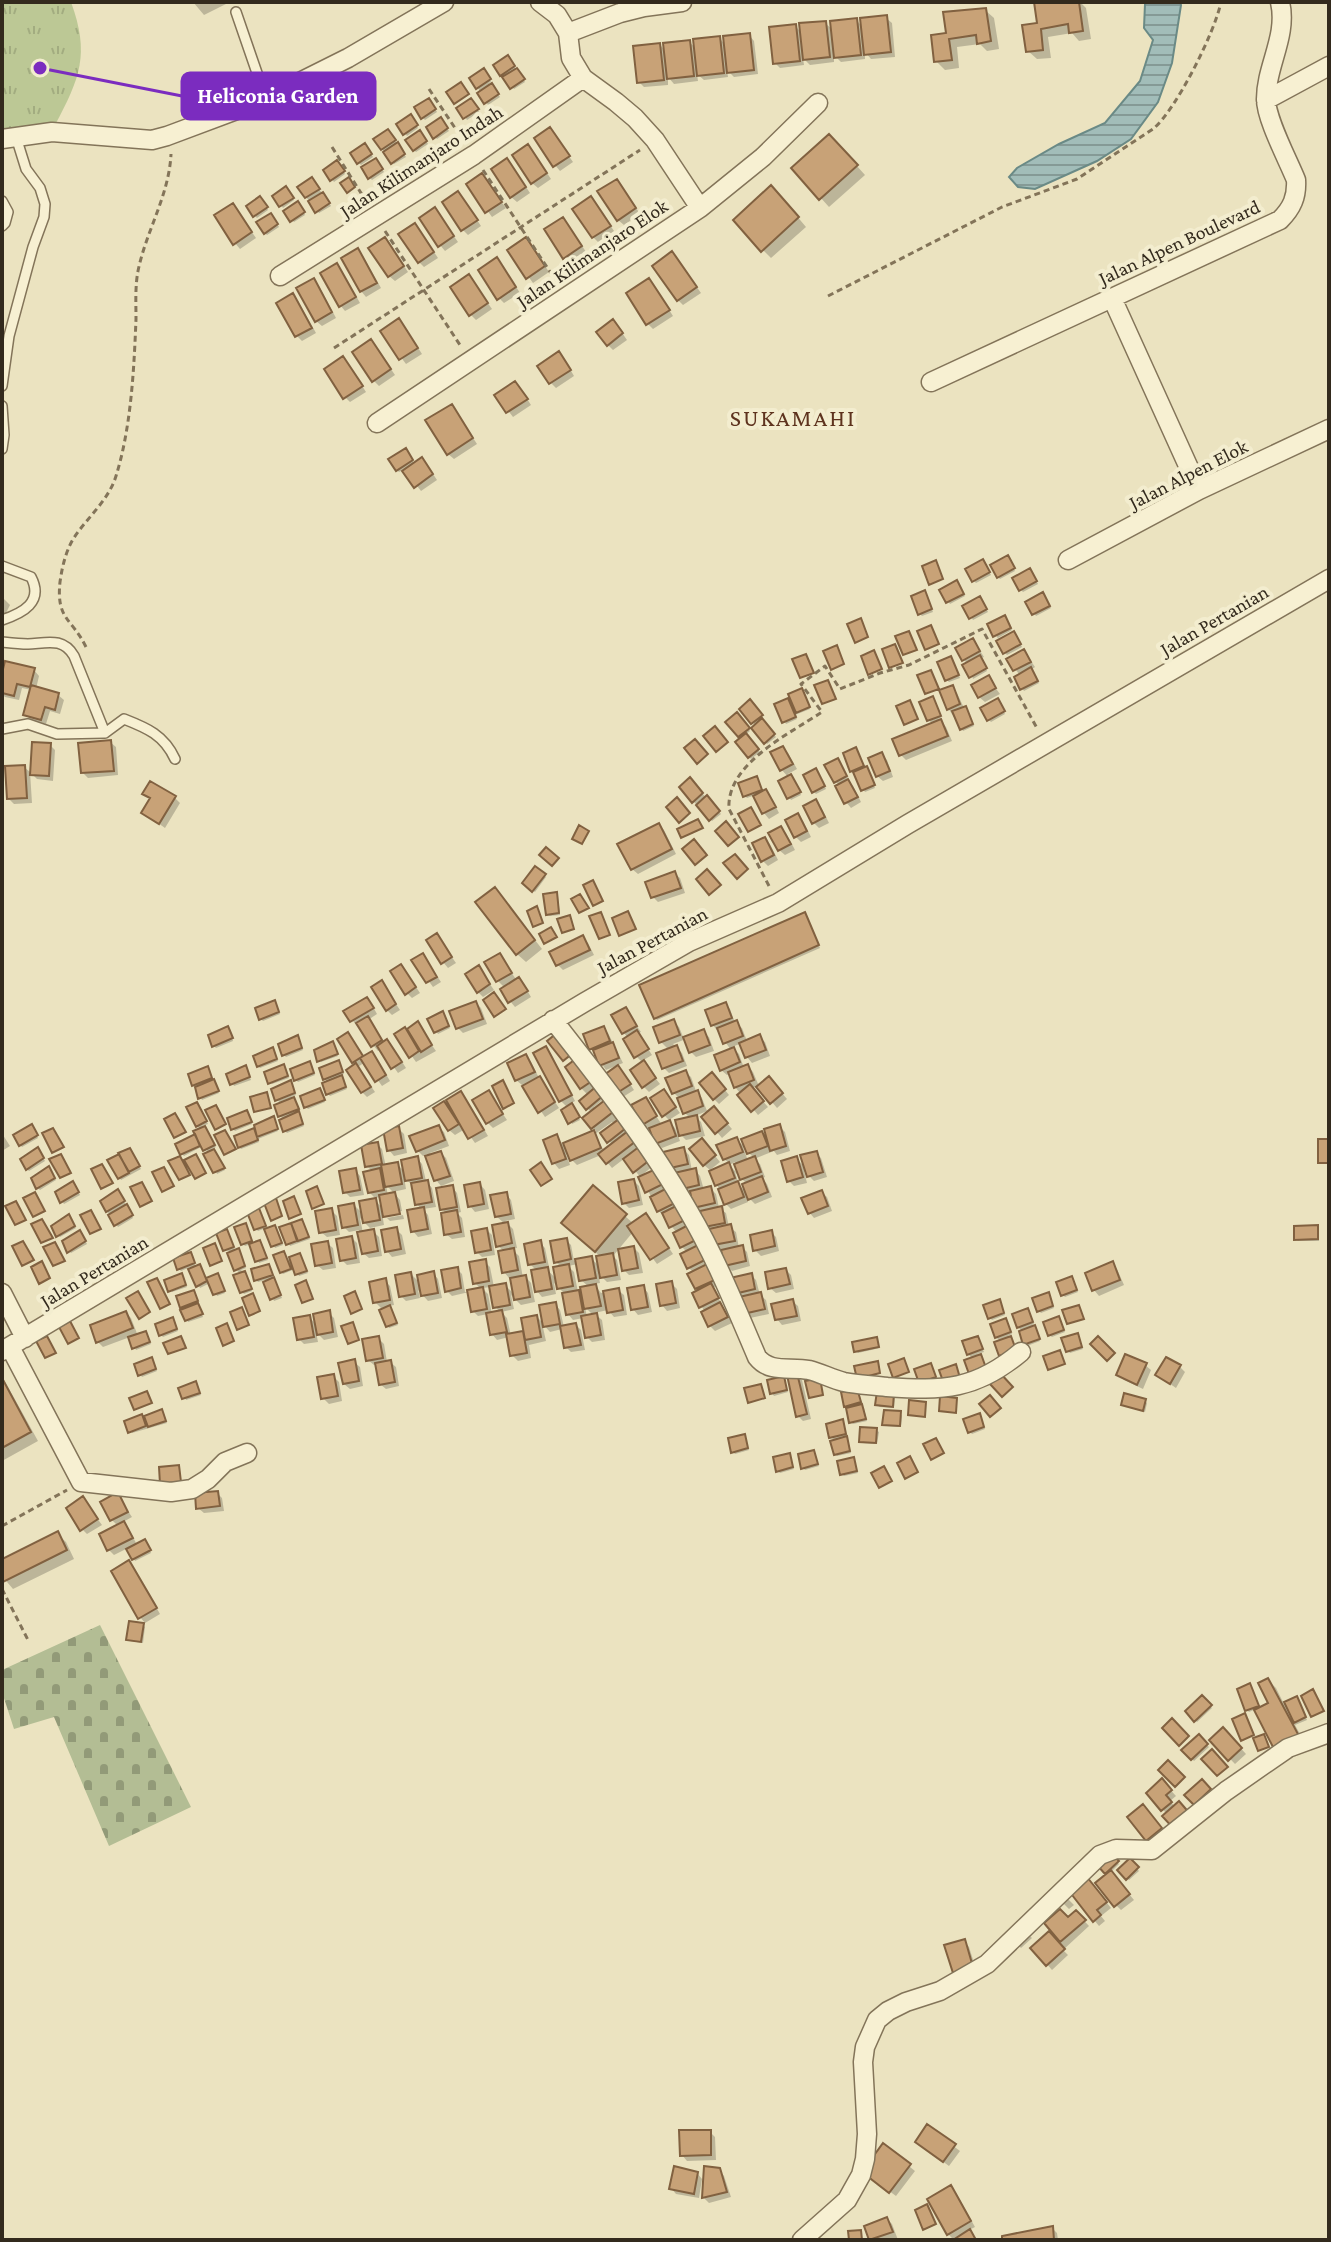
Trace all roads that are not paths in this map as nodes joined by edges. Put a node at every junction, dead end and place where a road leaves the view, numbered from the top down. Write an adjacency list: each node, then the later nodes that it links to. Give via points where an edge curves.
1 (444, 2): 10 (street)
2 (540, 2): 5 (street)
3 (682, 2): 7 (street, via 620,13)
4 (1280, 2): 11 (street, Jalan Alpen Boulevard, via 1283,17)
5 (558, 8): 7 (street)
6 (236, 12): 10 (lane)
7 (568, 33): 9 (street, via 571,58)
8 (1329, 66): 11 (street)
9 (583, 78): 15 (street, via 655,140); 17 (street, Jalan Kilimanjaro Indah, via 474,155)
10 (266, 99): 13 (street, via 160,138 52,132)
11 (1266, 100): 18 (street, Jalan Alpen Boulevard, via 1296,180 1289,211 1280,220)
12 (818, 103): 15 (street, Jalan Kilimanjaro Elok)
13 (9, 138): 20 (lane, via 45,204 9,336)
14 (2, 201): 16 (lane, via 8,212)
15 (700, 208): 22 (street, Jalan Kilimanjaro Elok)
16 (2, 226)
17 (280, 276)
18 (1112, 298): 19 (street, Jalan Alpen Boulevard); 25 (street)
19 (931, 382)
20 (2, 386)
21 (2, 406): 24 (lane)
22 (377, 423)
23 (1329, 429): 25 (street, Jalan Alpen Elok)
24 (2, 449)
25 (1199, 490): 26 (street, Jalan Alpen Elok)
26 (1068, 560)
27 (2, 566): 29 (lane, via 31,577 36,590 29,606)
28 (1329, 579): 34 (street, Jalan Pertanian, via 778,903 689,942)
29 (2, 620)
30 (2, 642): 32 (lane, via 59,642 72,652)
31 (2, 729): 32 (lane, via 28,724 57,734)
32 (105, 733): 33 (lane, via 124,719 152,731)
33 (175, 759)
34 (553, 1020): 36 (street, Jalan Pertanian); 37 (street, via 609,1090 690,1212 761,1363 848,1383 928,1390 976,1382)
35 (2, 1293): 36 (street)
36 (12, 1346): 38 (street, via 81,1482 171,1492 192,1489 225,1462)
37 (1021, 1352)
38 (247, 1453)
39 (1329, 1733): 40 (street, via 1288,1748 1152,1850 1116,1849 1100,1855 987,1964 877,2020 863,2062 867,2134 861,2175 847,2200)
40 (802, 2240)

